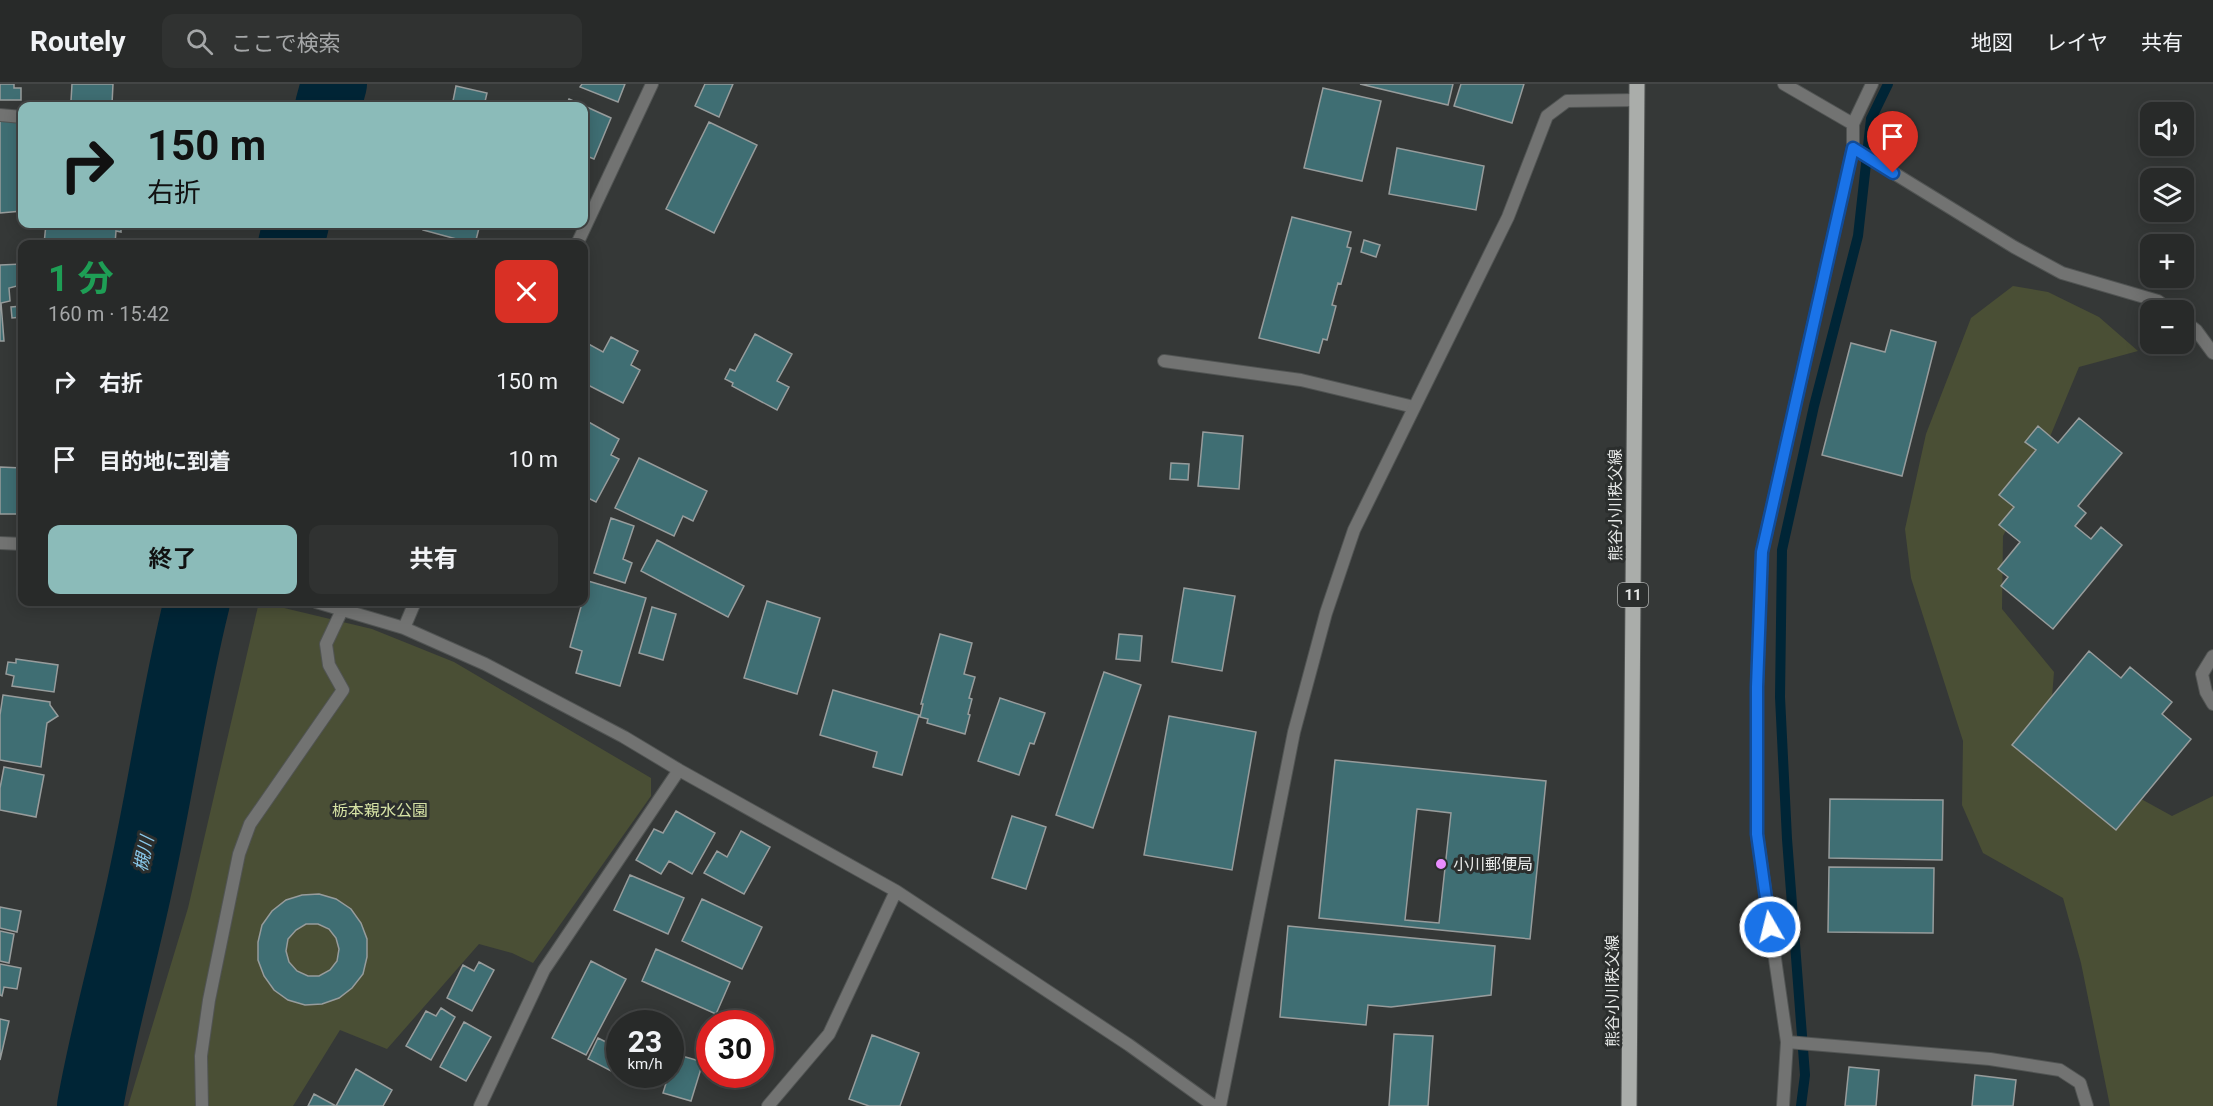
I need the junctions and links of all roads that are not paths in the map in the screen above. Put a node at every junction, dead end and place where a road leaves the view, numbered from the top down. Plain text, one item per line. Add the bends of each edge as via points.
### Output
1 (652, 84) edge
2 (1637, 84) edge
3 (1784, 84) edge
4 (1872, 84) edge
5 (1636, 100) junction
6 (0, 115) edge
7 (18, 117) edge
8 (1852, 124) junction
9 (1853, 148) junction
10 (588, 222) edge
11 (2155, 300) edge
12 (2194, 328) edge
13 (2213, 353) edge
14 (1164, 362) dead end
15 (1414, 406) junction
16 (0, 543) edge
17 (18, 544) edge
18 (334, 606) edge
19 (413, 606) edge
20 (343, 608) junction
21 (404, 628) junction
22 (2213, 656) edge
23 (2213, 704) edge
24 (679, 770) junction
25 (896, 891) junction
26 (1787, 1042) junction
27 (202, 1106) edge
28 (480, 1106) edge
29 (768, 1106) edge
30 (1214, 1106) edge
31 (1220, 1106) edge
32 (1629, 1106) edge
33 (1783, 1106) edge
34 (2087, 1106) edge

1 - 10 street
2 - 5 main road, 熊谷小川秩父線 / 11
3 - 8 street
4 - 8 street
5 - 15 street via 1567,101 1547,116 1508,218
5 - 32 main road, 熊谷小川秩父線 / 11
6 - 7 street
8 - 9 street
9 - 11 street via 2062,273
9 - 26 street via 1762,552 1757,834
12 - 13 street
14 - 15 street via 1301,380
15 - 31 street via 1354,530 1306,680
16 - 17 street
18 - 20 street
19 - 21 street
20 - 21 street
20 - 27 street via 326,644 329,665 343,690 250,824 239,854 207,1011 201,1056
21 - 24 street via 485,664
22 - 23 street via 2202,674
24 - 25 street
24 - 28 street via 544,970
25 - 29 street via 829,1034
25 - 30 street
26 - 33 street
26 - 34 street via 1990,1059 2060,1070 2080,1083

